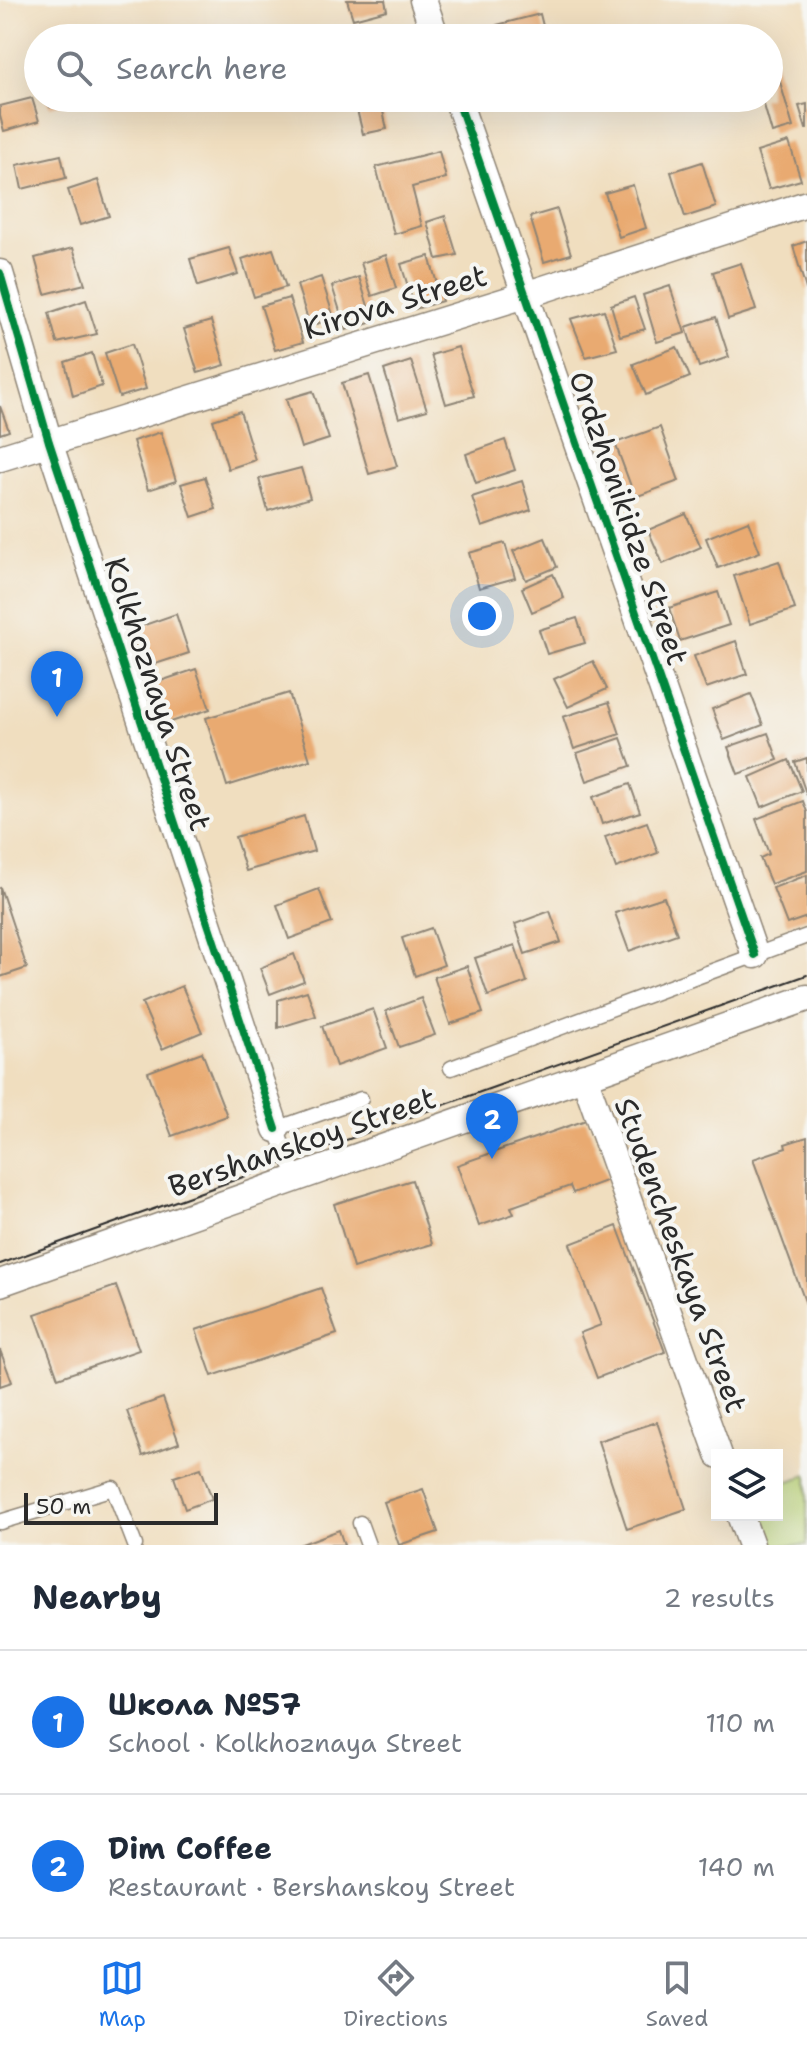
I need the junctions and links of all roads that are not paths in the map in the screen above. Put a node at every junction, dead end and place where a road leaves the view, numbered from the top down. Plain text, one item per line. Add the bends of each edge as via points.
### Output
1 (423, 0) edge
2 (431, 24) edge
3 (462, 112) edge
4 (807, 204) edge
5 (0, 273) edge
6 (525, 295) junction
7 (49, 442) junction
8 (0, 458) edge
9 (807, 936) edge
10 (755, 955) junction
11 (807, 998) edge
12 (451, 1068) dead end
13 (584, 1076) junction
14 (361, 1099) dead end
15 (276, 1129) junction
16 (296, 1178) junction
17 (0, 1283) edge
18 (717, 1449) edge
19 (742, 1521) edge
20 (0, 1522) edge
21 (360, 1523) dead end
22 (135, 1545) edge
23 (368, 1545) edge
24 (751, 1545) edge

1 - 2 street
3 - 6 street, Ordzhonikidze Street
4 - 6 street, Kirova Street
5 - 7 street, Kolkhoznaya Street
6 - 7 street, Kirova Street
6 - 10 street, Ordzhonikidze Street
7 - 8 street, Kirova Street
7 - 15 street, Kolkhoznaya Street
9 - 10 lane
10 - 12 lane
11 - 13 street, Bershanskoy Street
13 - 16 street, Bershanskoy Street
13 - 18 street, Studencheskaya Street
14 - 15 lane
15 - 16 lane
16 - 17 street, Bershanskoy Street
19 - 24 street
20 - 22 lane via 113,1488
21 - 23 lane

